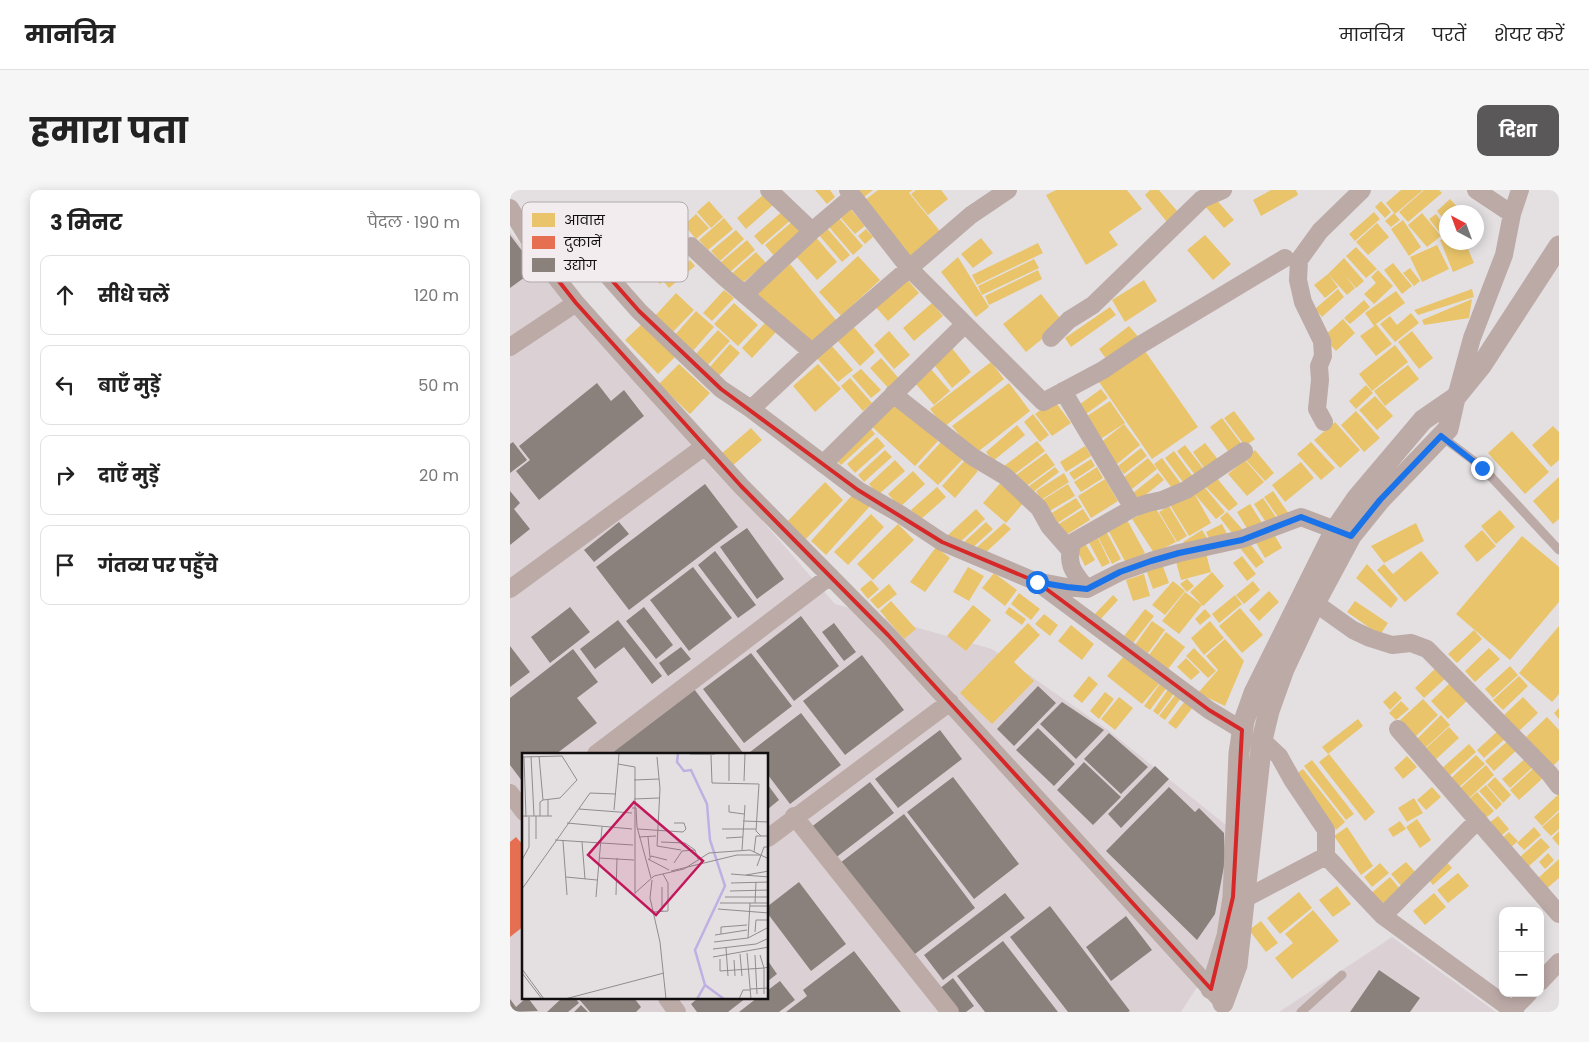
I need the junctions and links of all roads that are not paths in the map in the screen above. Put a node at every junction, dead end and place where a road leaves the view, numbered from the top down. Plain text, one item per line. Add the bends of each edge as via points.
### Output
1 (769, 190) edge
2 (1008, 190) edge
3 (1223, 190) edge
4 (1362, 190) edge
5 (1476, 190) edge
6 (1520, 190) edge
7 (850, 193) edge
8 (510, 208) edge
9 (1512, 214) junction
10 (522, 228) edge
11 (812, 231) junction
12 (691, 246) dead end
13 (1559, 246) edge
14 (1285, 258) dead end
15 (909, 268) junction
16 (559, 282) edge
17 (614, 282) edge
18 (745, 294) junction
19 (576, 303) junction
20 (965, 324) junction
21 (1051, 338) dead end
22 (510, 347) edge
23 (812, 352) junction
24 (1063, 390) junction
25 (893, 394) junction
26 (1456, 398) junction
27 (751, 409) junction
28 (1324, 422) dead end
29 (1441, 436) junction
30 (705, 446) junction
31 (1244, 451) dead end
32 (823, 464) junction
33 (1133, 508) junction
34 (1343, 533) junction
35 (1070, 550) junction
36 (1559, 550) edge
37 (830, 576) junction
38 (1037, 582) junction
39 (510, 589) edge
40 (1087, 589) junction
41 (1315, 603) junction
42 (950, 702) junction
43 (1398, 729) dead end
44 (1242, 730) junction
45 (1262, 740) junction
46 (597, 753) edge
47 (1559, 786) edge
48 (510, 793) edge
49 (520, 813) edge
50 (794, 816) junction
51 (1478, 820) junction
52 (769, 837) edge
53 (1326, 856) junction
54 (1246, 898) junction
55 (1559, 914) edge
56 (1383, 916) junction
57 (1559, 962) edge
58 (1342, 975) dead end
59 (1544, 978) edge
60 (1217, 996) junction
61 (1526, 997) edge
62 (668, 1000) edge
63 (1514, 1011) edge
64 (677, 1012) edge
65 (950, 1012) edge
66 (1301, 1012) edge

1 - 11 street
2 - 15 street via 971,215
3 - 21 street via 1202,199 1093,305 1069,320
4 - 28 street via 1320,231 1299,260 1298,280 1303,302 1322,341 1316,408
5 - 9 street
6 - 9 street
7 - 11 street
7 - 15 street
8 - 10 street
9 - 26 street via 1504,255 1472,338
11 - 18 street
12 - 18 street
13 - 26 street via 1481,366
14 - 24 street via 1103,370
15 - 20 street
15 - 23 street
16 - 19 street
17 - 27 street via 646,318 721,390
18 - 23 street
19 - 22 street
19 - 30 street
20 - 24 street via 1043,402
20 - 25 street
23 - 27 street
24 - 33 street
25 - 32 street
25 - 35 street via 973,457 1005,476 1039,508 1049,526
26 - 29 street via 1448,429
26 - 34 street via 1423,420 1374,476
27 - 32 street
29 - 34 street via 1380,500
29 - 36 lane via 1482,468
30 - 37 street
30 - 39 street
31 - 33 street via 1186,490
32 - 38 street via 858,490 942,542
33 - 35 street via 1073,542
34 - 40 street via 1301,517 1242,540 1151,561
34 - 41 street
34 - 44 street via 1254,693
35 - 40 street via 1073,572
37 - 42 street
37 - 46 street
38 - 40 street
38 - 44 street via 1209,710
41 - 45 street via 1284,669
41 - 47 street via 1370,638 1392,645 1411,643 1427,650
42 - 50 street
42 - 60 street
43 - 51 street
44 - 60 street via 1233,897
45 - 53 street via 1279,756 1326,830
45 - 54 street
48 - 49 street
50 - 52 street
50 - 65 street
51 - 55 street
51 - 56 street
53 - 54 street
53 - 56 street
54 - 60 street via 1237,965
56 - 63 street
57 - 59 street
58 - 66 lane
61 - 63 street
62 - 64 street

